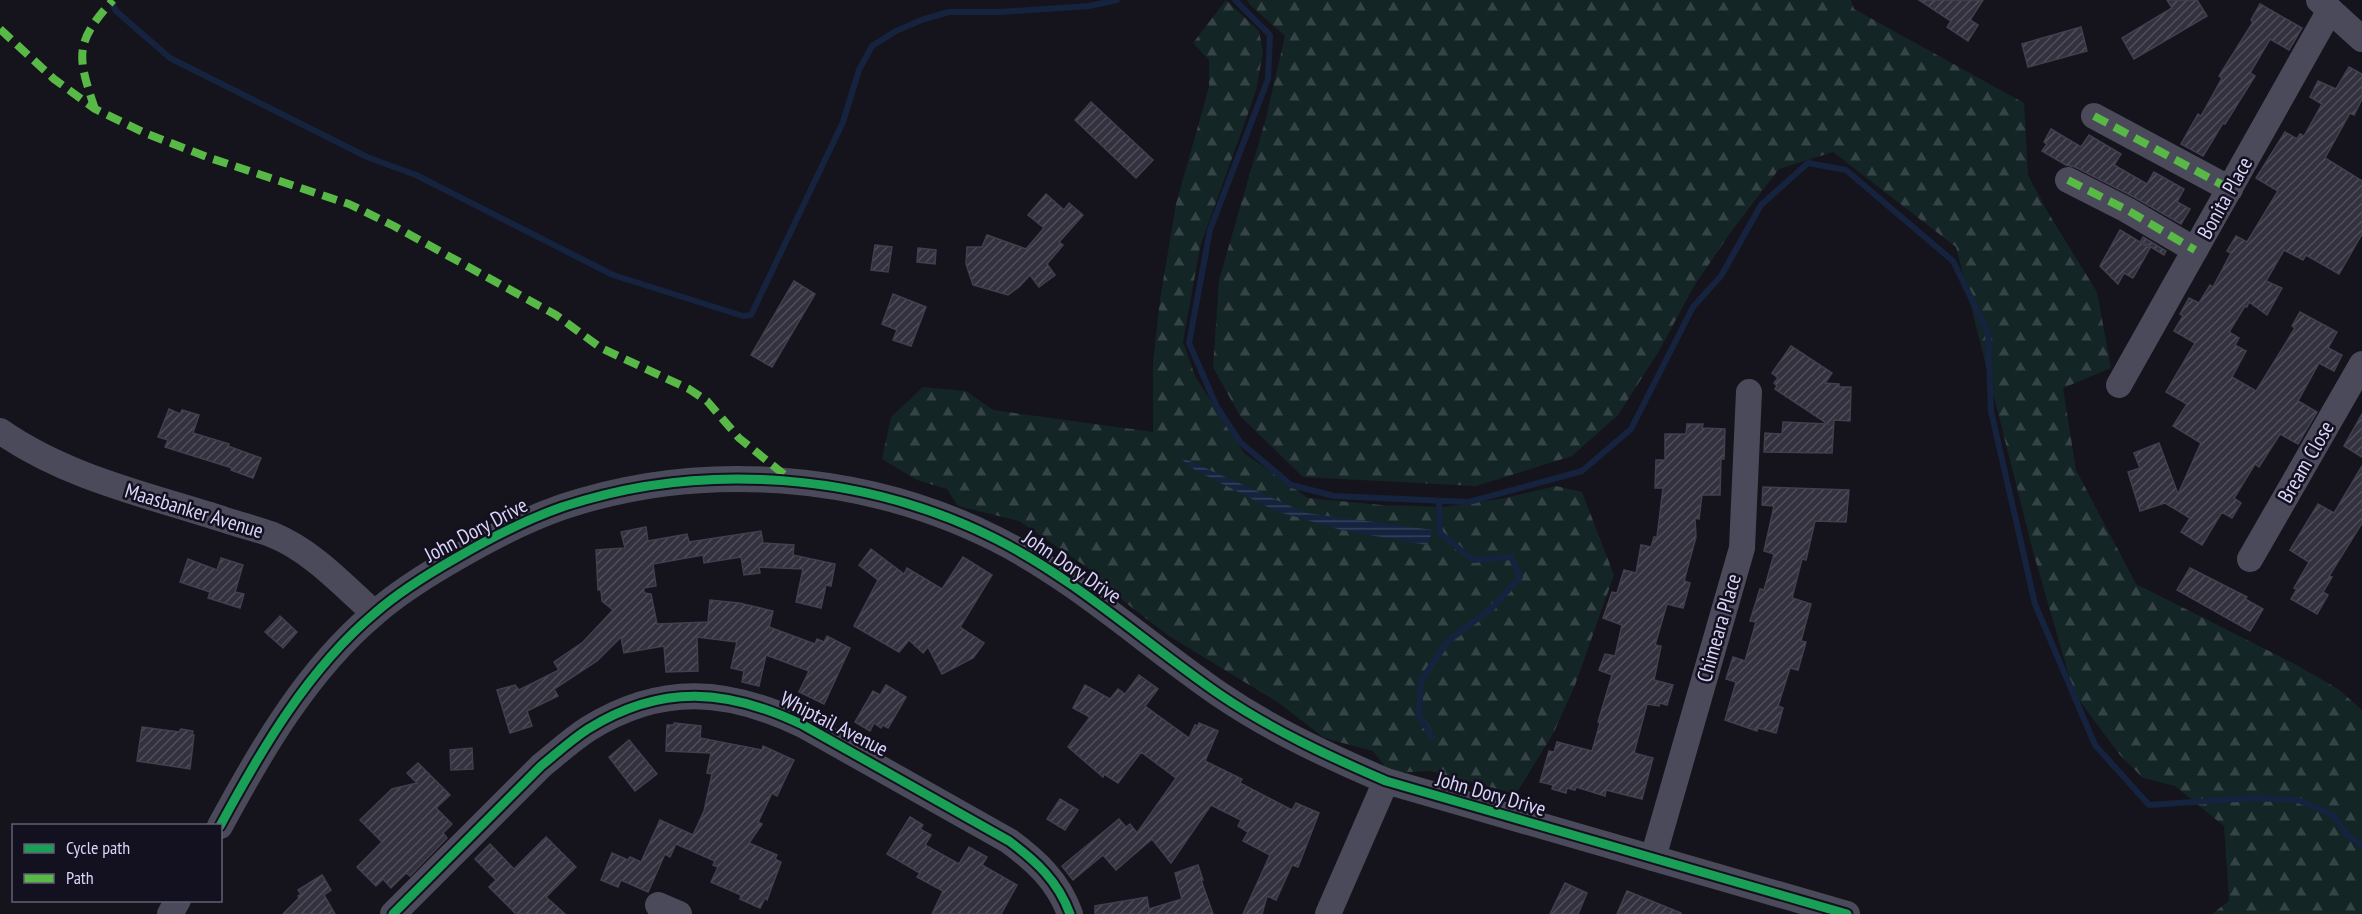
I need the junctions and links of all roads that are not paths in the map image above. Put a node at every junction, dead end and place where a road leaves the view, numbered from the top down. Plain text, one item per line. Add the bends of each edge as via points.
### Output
1 (2323, 3) edge
2 (2362, 39) edge
3 (2094, 116) dead end
4 (2068, 180) dead end
5 (2230, 189) junction
6 (2195, 250) junction
7 (2362, 364) edge
8 (2119, 385) dead end
9 (1749, 392) dead end
10 (0, 431) edge
11 (2250, 560) dead end
12 (374, 614) junction
13 (1386, 781) junction
14 (221, 824) edge
15 (1653, 858) junction
16 (393, 914) edge
17 (1071, 914) edge
18 (1328, 914) edge
19 (1847, 914) edge

1 - 2 street
1 - 5 street, Bonita Place
3 - 5 street
4 - 6 street
5 - 6 street, Bonita Place
6 - 8 street, Bonita Place
7 - 11 street, Bream Close
9 - 15 street, Chimeara Place via 1742,548
10 - 12 street, Maasbanker Avenue via 45,459 76,472 274,536 306,554
12 - 13 street, John Dory Drive via 404,590 483,542 564,507 604,496 660,484 714,480 764,480 872,494 958,521 1006,544 1063,579 1248,712 1320,752
12 - 14 street, John Dory Drive via 328,662 276,729
13 - 15 street, John Dory Drive
13 - 18 street
15 - 19 street, John Dory Drive
16 - 17 street, Whiptail Avenue via 541,766 565,747 615,714 673,696 707,696 752,704 803,725 1009,841 1047,873

